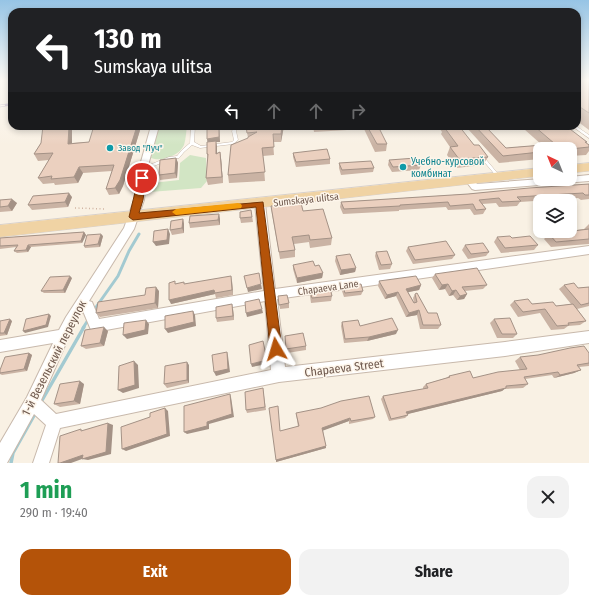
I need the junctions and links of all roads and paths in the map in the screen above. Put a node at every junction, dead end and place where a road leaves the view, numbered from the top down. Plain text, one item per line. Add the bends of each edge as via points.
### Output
1 (154, 130) edge
2 (193, 130) edge
3 (235, 130) edge
4 (579, 130) edge
5 (589, 137) edge
6 (192, 143) junction
7 (480, 154) edge
8 (589, 167) edge
9 (577, 168) edge
10 (143, 169) junction
11 (533, 173) edge
12 (498, 176) junction
13 (589, 178) edge
14 (469, 180) junction
15 (260, 204) junction
16 (75, 208) dead end
17 (106, 209) dead end
18 (133, 217) junction
19 (0, 231) edge
20 (589, 250) edge
21 (270, 295) junction
22 (81, 305) junction
23 (64, 335) junction
24 (589, 336) edge
25 (0, 346) edge
26 (279, 375) junction
27 (32, 402) junction
28 (54, 422) junction
29 (0, 458) edge
30 (41, 463) edge

1 - 10 street, 1-й Везельский переулок
2 - 6 lane
3 - 6 lane via 236,140 233,143 200,147
4 - 5 lane
6 - 10 lane via 178,157
7 - 12 lane
8 - 9 main road
10 - 18 street, 1-й Везельский переулок
11 - 12 main road, Sumskaya ulitsa
12 - 14 main road, Sumskaya ulitsa
13 - 14 street via 475,188
14 - 15 main road, Sumskaya ulitsa
15 - 18 main road, Sumskaya ulitsa
15 - 21 street
16 - 17 path
18 - 19 main road, Sumskaya ulitsa
18 - 22 street, 1-й Везельский переулок via 129,229
20 - 21 street, Chapaeva Lane
21 - 22 street, Chapaeva Lane via 95,326 88,306
21 - 26 street
22 - 23 street, 1-й Везельский переулок
23 - 25 street
23 - 27 street, 1-й Везельский переулок
24 - 26 street, Chapaeva Street via 505,349
26 - 28 street, Chapaeva Street
27 - 28 street
27 - 29 street, 1-й Везельский переулок
28 - 30 street

